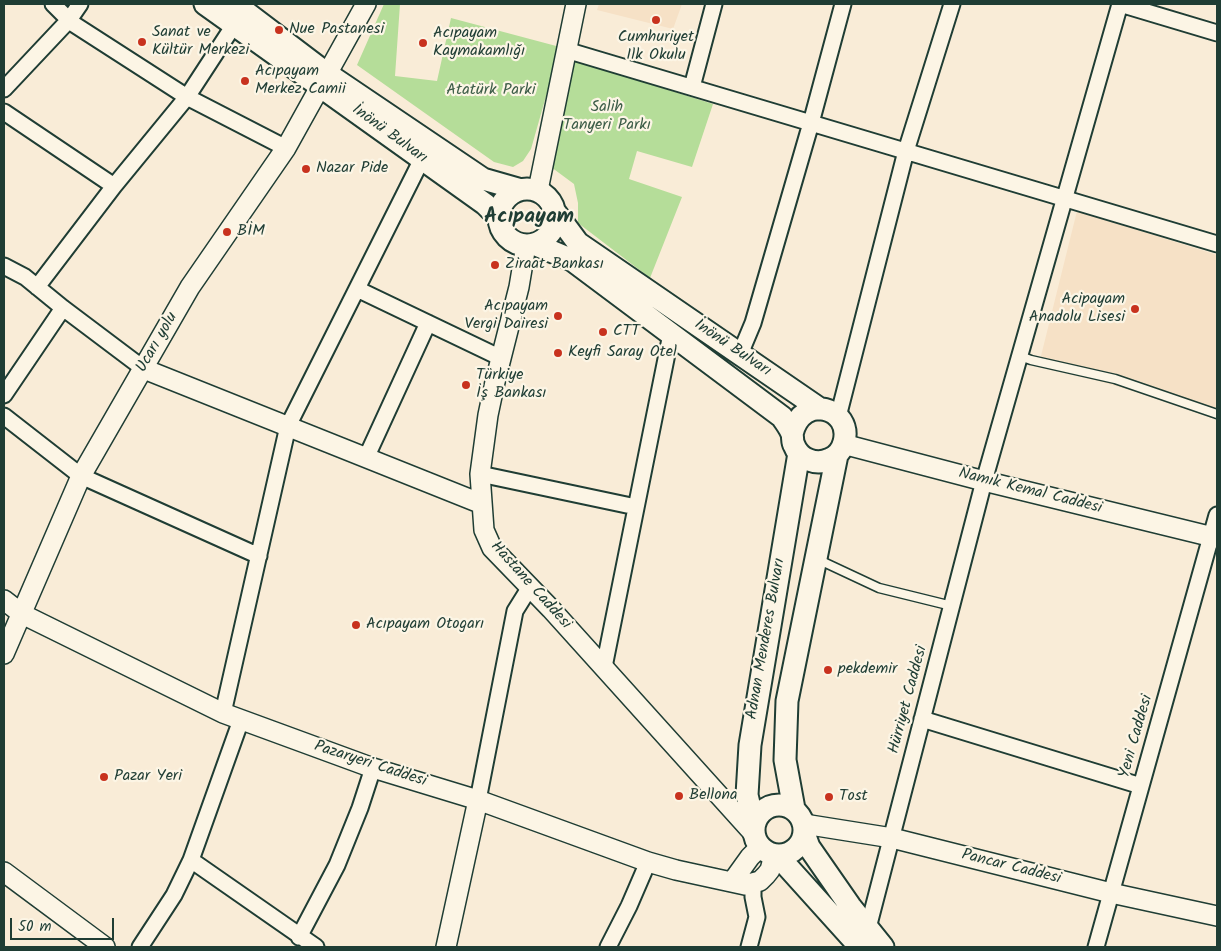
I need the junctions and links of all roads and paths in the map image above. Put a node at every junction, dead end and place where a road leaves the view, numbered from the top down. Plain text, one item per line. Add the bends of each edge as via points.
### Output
1 (53, 4) edge
2 (80, 4) edge
3 (205, 4) edge
4 (235, 4) edge
5 (366, 4) edge
6 (576, 4) edge
7 (714, 4) edge
8 (843, 4) edge
9 (952, 4) edge
10 (1120, 4) edge
11 (69, 20) junction
12 (234, 25) junction
13 (1217, 33) edge
14 (566, 50) junction
15 (323, 80) junction
16 (692, 87) junction
17 (4, 89) edge
18 (187, 97) junction
19 (4, 112) edge
20 (811, 123) junction
21 (286, 148) junction
22 (906, 151) junction
23 (422, 159) junction
24 (114, 186) junction
25 (528, 190) junction
26 (1065, 198) junction
27 (556, 212) junction
28 (498, 217) junction
29 (1217, 244) edge
30 (530, 245) junction
31 (4, 266) edge
32 (38, 287) junction
33 (357, 289) junction
34 (63, 308) junction
35 (428, 323) junction
36 (671, 334) junction
37 (740, 354) junction
38 (1020, 356) junction
39 (501, 358) junction
40 (144, 369) junction
41 (4, 395) edge
42 (829, 413) junction
43 (1217, 414) edge
44 (4, 416) edge
45 (288, 426) junction
46 (795, 444) junction
47 (840, 450) junction
48 (366, 458) junction
49 (480, 474) junction
50 (81, 476) junction
51 (984, 481) junction
52 (482, 504) junction
53 (636, 507) junction
54 (1217, 516) edge
55 (1215, 537) edge
56 (259, 556) junction
57 (815, 559) junction
58 (530, 587) junction
59 (4, 600) edge
60 (952, 606) junction
61 (22, 614) junction
62 (4, 654) edge
63 (604, 667) junction
64 (223, 713) junction
65 (922, 719) junction
66 (241, 720) junction
67 (373, 768) junction
68 (1141, 786) junction
69 (478, 800) junction
70 (801, 822) junction
71 (892, 838) junction
72 (764, 843) junction
73 (191, 860) junction
74 (648, 862) junction
75 (4, 872) edge
76 (732, 882) junction
77 (753, 884) junction
78 (1111, 893) junction
79 (1217, 916) edge
80 (299, 937) junction
81 (864, 938) edge
82 (105, 947) edge
83 (140, 947) edge
84 (316, 947) edge
85 (446, 947) edge
86 (608, 947) edge
87 (748, 947) edge
88 (884, 947) edge
89 (1096, 947) edge

1 - 11 street
2 - 11 street
3 - 12 main road, İnönü Bulvarı
4 - 15 main road, İnönü Bulvarı
5 - 15 street, Ucarı yolu
6 - 14 street
7 - 16 street
8 - 20 street
9 - 22 street
10 - 13 street
10 - 26 street, Hürriyet Caddesi
11 - 17 street
11 - 18 street
12 - 15 main road, İnönü Bulvarı
12 - 18 street
14 - 16 street
14 - 25 street
15 - 21 street, Ucarı yolu
15 - 23 main road, İnönü Bulvarı
15 - 25 main road, İnönü Bulvarı via 483,179
16 - 20 street
18 - 21 street
18 - 24 street
19 - 24 street
20 - 22 street
20 - 37 street via 753,323
21 - 40 street, Ucarı yolu via 190,286
22 - 26 street
22 - 42 street
23 - 28 main road, İnönü Bulvarı
23 - 33 street
24 - 32 street
25 - 27 main road via 546,195
25 - 28 main road via 510,194 504,200
26 - 29 street
26 - 38 street, Hürriyet Caddesi
27 - 30 main road via 549,236
27 - 37 main road, İnönü Bulvarı via 578,243
28 - 30 main road via 503,233 517,244
30 - 36 main road, İnönü Bulvarı via 572,260
30 - 39 street, Hastane Caddesi
31 - 32 street
32 - 34 street
33 - 35 street
33 - 45 street
34 - 40 street
34 - 41 street
35 - 39 street
35 - 48 street
36 - 46 main road, İnönü Bulvarı via 782,417
36 - 53 street
37 - 42 main road, İnönü Bulvarı
38 - 43 lane via 1115,379
38 - 51 street, Hürriyet Caddesi
39 - 49 street, Hastane Caddesi via 488,415
40 - 45 street
40 - 50 street, Ucarı yolu
42 - 46 main road via 810,410 800,416 794,424
42 - 47 main road via 844,426 846,436
44 - 50 street
45 - 48 street
45 - 56 street
46 - 47 main road via 807,459 817,462 828,460
46 - 72 main road, Adnan Menderes Bulvarı via 750,745 747,795
47 - 51 street, Namık Kemal Caddesi
47 - 57 main road, Adnan Menderes Bulvarı
48 - 52 street
49 - 52 street, Hastane Caddesi
49 - 53 street
50 - 56 street
50 - 61 street, Ucarı yolu
51 - 55 street, Namık Kemal Caddesi
51 - 60 street, Hürriyet Caddesi
52 - 58 street, Hastane Caddesi via 484,530 492,548
53 - 63 street
54 - 55 street, Yeni Caddesi
55 - 68 street, Yeni Caddesi
56 - 64 street
57 - 60 lane via 879,588
57 - 70 main road, Adnan Menderes Bulvarı via 786,702 785,760
58 - 63 street, Hastane Caddesi
58 - 69 street via 515,611
59 - 61 street, Pazaryeri Caddesi
60 - 65 street, Hürriyet Caddesi
61 - 62 street, Ucarı yolu
61 - 64 street, Pazaryeri Caddesi
63 - 72 street, Hastane Caddesi
64 - 66 street, Pazaryeri Caddesi
65 - 68 street
65 - 71 street, Hürriyet Caddesi
66 - 67 street, Pazaryeri Caddesi
66 - 73 street
67 - 69 street, Pazaryeri Caddesi
67 - 80 street via 337,865
68 - 78 street, Yeni Caddesi
69 - 74 street, Pazaryeri Caddesi
69 - 85 street
70 - 71 street, Pancar Caddesi
70 - 72 main road via 802,841 789,853
70 - 72 main road via 786,806 769,807 762,811
70 - 81 main road, Adnan Menderes Bulvarı via 810,848 850,906
71 - 78 street, Pancar Caddesi
71 - 81 street, Hürriyet Caddesi
72 - 76 street
72 - 77 street via 770,870
72 - 81 main road, Adnan Menderes Bulvarı
73 - 80 street
73 - 83 street via 174,895
74 - 76 street, Pazaryeri Caddesi
74 - 86 street
75 - 82 street
76 - 77 street, Pazaryeri Caddesi
77 - 87 street via 757,917
78 - 79 street, Pancar Caddesi
78 - 89 street, Yeni Caddesi
80 - 84 street
81 - 88 main road, Adnan Menderes Bulvarı

